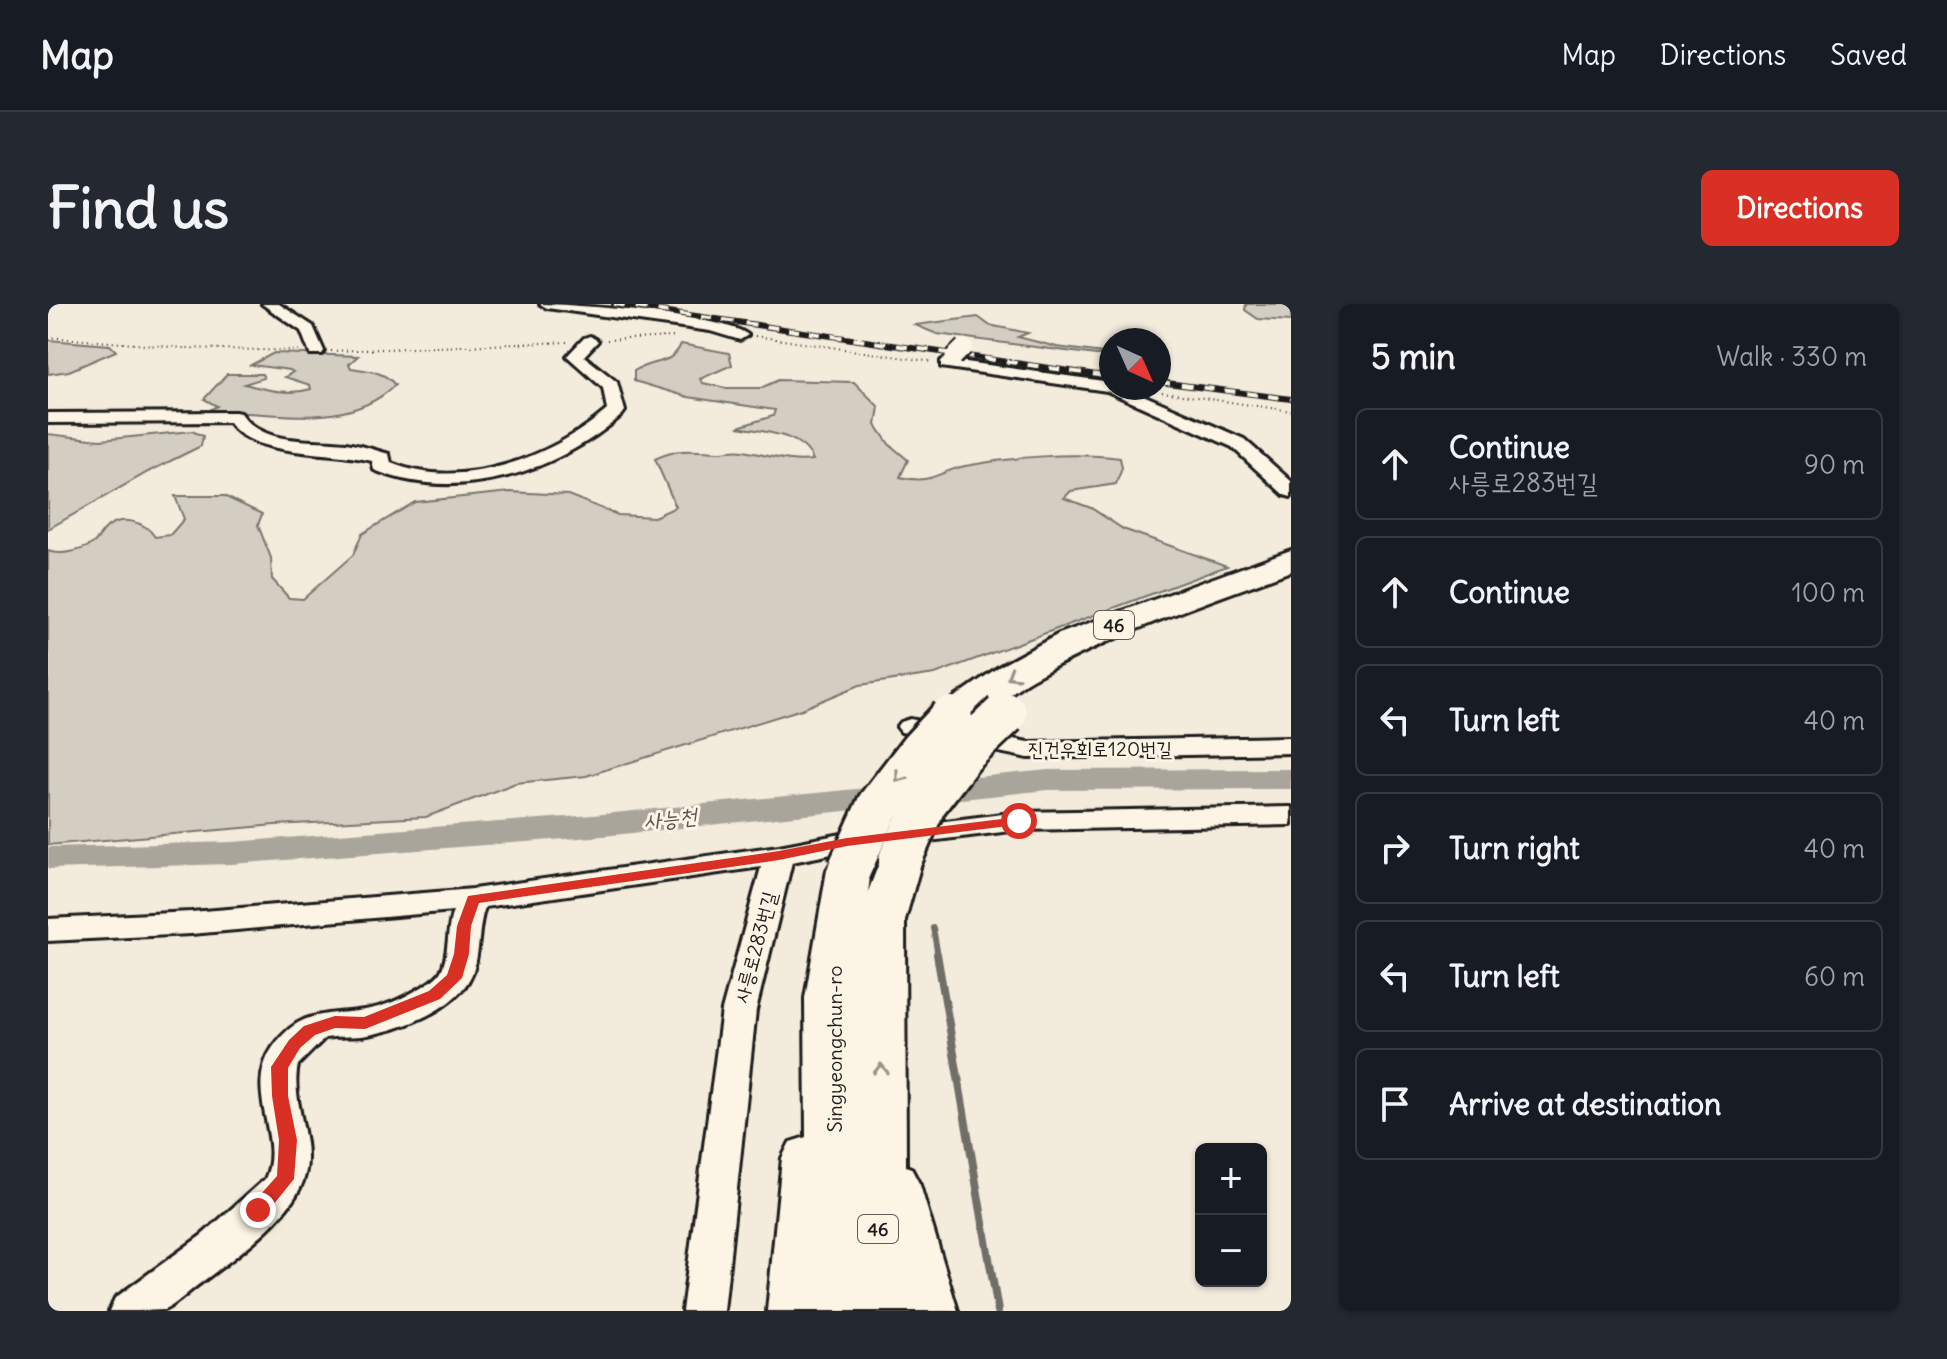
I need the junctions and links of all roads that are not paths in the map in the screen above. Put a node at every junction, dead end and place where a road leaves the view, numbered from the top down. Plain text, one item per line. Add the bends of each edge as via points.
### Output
1 (269, 304) edge
2 (547, 304) edge
3 (740, 335) dead end
4 (590, 341) dead end
5 (963, 348) dead end
6 (316, 351) dead end
7 (1099, 386) edge
8 (1139, 400) edge
9 (48, 418) edge
10 (1291, 491) edge
11 (1291, 560) edge
12 (1291, 576) edge
13 (910, 727) dead end
14 (1291, 745) edge
15 (1291, 816) edge
16 (779, 855) junction
17 (473, 899) junction
18 (48, 930) edge
19 (833, 1077) junction
20 (880, 1147) junction
21 (130, 1311) edge
22 (703, 1311) edge
23 (798, 1311) edge
24 (837, 1311) edge
25 (876, 1311) edge
26 (927, 1311) edge

1 - 6 street via 308,329
2 - 3 street
4 - 9 street via 575,356 611,386 616,411 562,451 468,477 411,477 381,466 382,458 349,449 272,442 244,431 235,417
5 - 7 street via 947,364
8 - 10 street via 1238,443
11 -> 19 highway, Singyeongchun-ro / 46, bridge via 1072,642 1013,674 951,718 921,750 878,806 849,870 830,998
20 -> 12 highway, 46, bridge via 882,920 925,803 962,755 1040,686 1141,634
13 - 14 street, 진건우회로120번길 via 1028,750
15 - 16 street via 1019,821
16 - 17 street
16 - 22 street, 사릉로283번길 via 739,1010
17 - 18 street
17 - 21 street via 454,978 434,995 365,1023 335,1022 309,1031 295,1044 279,1067 288,1140 285,1179 210,1253
19 - 23 highway via 812,1134
19 - 24 highway, Singyeongchun-ro / 46
20 - 25 highway, 46
20 - 26 highway

